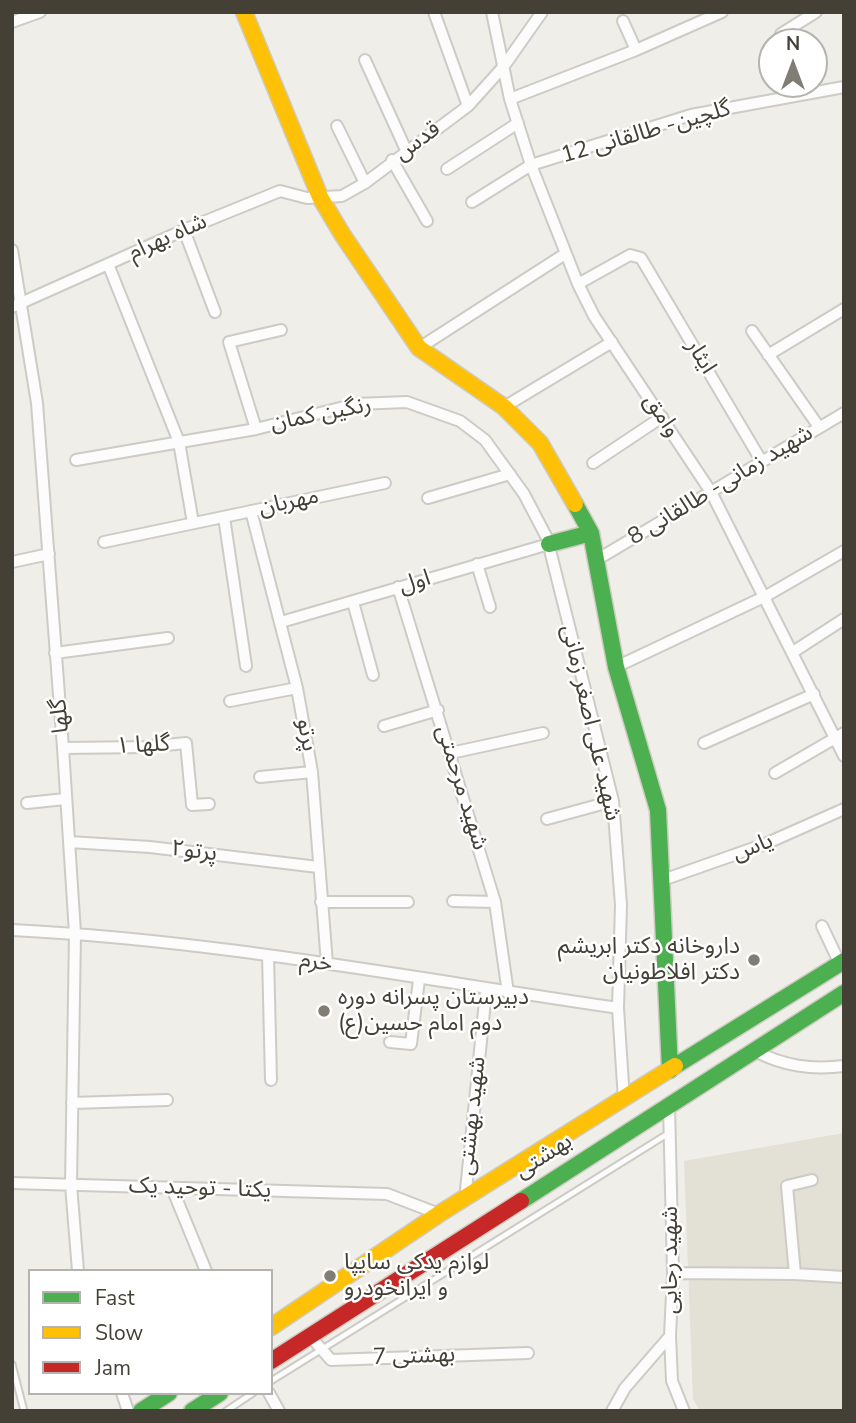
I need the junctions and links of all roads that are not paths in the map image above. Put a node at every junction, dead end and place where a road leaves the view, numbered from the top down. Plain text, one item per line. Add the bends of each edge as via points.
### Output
1 (40, 12) edge
2 (244, 12) edge
3 (434, 12) edge
4 (492, 12) edge
5 (542, 12) edge
6 (816, 12) edge
7 (715, 14) edge
8 (623, 21) dead end
9 (12, 22) edge
10 (791, 28) edge
11 (636, 50) junction
12 (365, 60) dead end
13 (504, 66) junction
14 (844, 87) edge
15 (509, 99) junction
16 (468, 106) junction
17 (518, 123) junction
18 (337, 126) dead end
19 (406, 150) junction
20 (392, 160) junction
21 (531, 165) junction
22 (447, 169) dead end
23 (365, 183) junction
24 (320, 197) junction
25 (472, 202) dead end
26 (427, 221) dead end
27 (184, 230) junction
28 (12, 250) edge
29 (565, 254) junction
30 (108, 264) junction
31 (578, 284) junction
32 (17, 306) edge
33 (844, 309) edge
34 (215, 312) dead end
35 (281, 330) dead end
36 (752, 331) dead end
37 (612, 342) junction
38 (419, 348) junction
39 (768, 355) junction
40 (504, 407) junction
41 (844, 412) edge
42 (662, 417) junction
43 (460, 421) joint
44 (819, 428) junction
45 (256, 429) junction
46 (179, 442) junction
47 (76, 460) dead end
48 (762, 461) junction
49 (593, 463) dead end
50 (510, 474) junction
51 (385, 483) dead end
52 (711, 492) junction
53 (428, 498) dead end
54 (251, 511) junction
55 (224, 517) junction
56 (193, 523) junction
57 (591, 533) junction
58 (104, 542) dead end
59 (549, 544) junction
60 (844, 551) edge
61 (49, 554) junction
62 (598, 559) junction
63 (12, 562) edge
64 (477, 564) junction
65 (398, 587) junction
66 (766, 596) junction
67 (353, 602) junction
68 (490, 607) dead end
69 (844, 619) edge
70 (281, 622) junction
71 (169, 638) dead end
72 (793, 652) junction
73 (55, 653) junction
74 (246, 666) dead end
75 (616, 667) junction
76 (373, 675) dead end
77 (297, 688) junction
78 (814, 694) junction
79 (230, 702) dead end
80 (438, 710) junction
81 (384, 726) dead end
82 (542, 733) dead end
83 (839, 735) edge
84 (704, 743) dead end
85 (63, 748) junction
86 (452, 753) junction
87 (844, 756) edge
88 (312, 772) junction
89 (775, 773) dead end
90 (260, 777) dead end
91 (65, 799) junction
92 (613, 801) junction
93 (27, 803) dead end
94 (209, 804) dead end
95 (844, 810) edge
96 (547, 819) dead end
97 (69, 842) junction
98 (318, 867) junction
99 (660, 881) junction
100 (453, 901) dead end
101 (321, 902) junction
102 (408, 902) dead end
103 (495, 902) junction
104 (822, 926) dead end
105 (12, 930) edge
106 (75, 933) junction
107 (268, 955) junction
108 (842, 963) edge
109 (327, 964) junction
110 (419, 980) junction
111 (486, 991) junction
112 (508, 993) junction
113 (844, 993) edge
114 (618, 1009) junction
115 (390, 1042) dead end
116 (755, 1051) junction
117 (844, 1066) edge
118 (670, 1070) junction
119 (271, 1080) dead end
120 (167, 1100) dead end
121 (624, 1100) junction
122 (72, 1103) junction
123 (669, 1107) junction
124 (670, 1132) junction
125 (812, 1180) dead end
126 (12, 1183) edge
127 (71, 1185) junction
128 (172, 1188) junction
129 (465, 1200) junction
130 (439, 1214) junction
131 (78, 1269) edge
132 (205, 1269) edge
133 (673, 1273) junction
134 (795, 1274) junction
135 (844, 1278) edge
136 (273, 1326) edge
137 (670, 1336) junction
138 (311, 1337) junction
139 (322, 1350) junction
140 (528, 1353) dead end
141 (273, 1361) edge
142 (12, 1364) edge
143 (273, 1380) edge
144 (166, 1395) edge
145 (217, 1395) edge
146 (250, 1395) edge
147 (270, 1395) edge
148 (24, 1411) edge
149 (141, 1411) edge
150 (192, 1411) edge
151 (226, 1411) edge
152 (279, 1411) edge
153 (612, 1411) edge
154 (684, 1411) edge

1 - 9 street
2 - 24 main road
3 - 16 street
4 - 13 street, وامق
5 - 13 street, قدس
6 - 10 street
7 - 11 street
8 - 11 street
11 - 15 street
12 - 19 street
13 - 15 street, وامق
13 - 16 street, قدس
14 - 21 street, گلچین- طالقانی 12 via 691,115
15 - 17 street, وامق
16 - 19 street, قدس
17 - 21 street, وامق
17 - 22 street
18 - 23 street
19 - 20 street, قدس
20 - 23 street, قدس
20 - 26 street
21 - 25 street, گلچین- طالقانی 12
21 - 29 street, وامق
23 - 24 street, قدس via 342,196
24 - 27 street, شاه بهرام via 280,191
24 - 38 main road
27 - 30 street, شاه بهرام
27 - 34 street
28 - 32 street, گلها
29 - 31 street, وامق
29 - 38 street
30 - 32 street, شاه بهرام
30 - 46 street
31 - 37 street, وامق
31 - 48 street, ایثار via 635,255 641,258
32 - 61 street, گلها via 37,403
33 - 39 street
35 - 45 street via 229,342
36 - 39 street
37 - 40 street
37 - 42 street, وامق
38 - 40 main road
39 - 44 street
40 - 57 main road via 540,443
41 - 44 street, شهید زمانی- طالقانی 8
42 - 49 street
42 - 52 street, وامق
43 - 45 street, رنگین کمان via 407,402 356,404
43 - 50 street, شهید علی اصغر زمانی via 485,440
44 - 48 street, شهید زمانی- طالقانی 8
45 - 46 street, رنگین کمان
46 - 47 street, رنگین کمان
46 - 56 street
48 - 52 street, شهید زمانی- طالقانی 8
50 - 53 street
50 - 59 street, شهید علی اصغر زمانی
51 - 54 street, مهربان
52 - 62 street, شهید زمانی- طالقانی 8
52 - 66 street, وامق
54 - 55 street, مهربان
54 - 70 street, پرتو
55 - 56 street, مهربان
55 - 74 street
56 - 58 street, مهربان
57 - 59 main road
57 - 62 main road
59 - 64 street, اول
59 - 92 street, شهید علی اصغر زمانی
60 - 66 street
61 - 63 street
61 - 73 street, گلها
62 - 75 main road
64 - 65 street, اول
64 - 68 street
65 - 67 street, اول
65 - 80 street, شهید مرحمتی
66 - 72 street, وامق
66 - 75 street
67 - 70 street, اول
67 - 76 street
69 - 72 street
70 - 77 street, پرتو
71 - 73 street
72 - 78 street, وامق
73 - 85 street, گلها
75 - 99 main road via 658,810
77 - 79 street
77 - 88 street, پرتو
78 - 83 street, وامق
78 - 84 street
80 - 81 street
80 - 86 street, شهید مرحمتی
82 - 86 street
83 - 87 street, وامق
83 - 89 street
85 - 91 street, گلها
85 - 94 street, گلها ۱ via 186,743 192,805
86 - 103 street, شهید مرحمتی
88 - 90 street
88 - 98 street, پرتو
91 - 93 street
91 - 97 street, گلها
92 - 96 street
92 - 114 street, شهید علی اصغر زمانی via 621,905
95 - 99 street, یاس
97 - 98 street, پرتو۲
97 - 106 street, گلها
98 - 101 street, پرتو
99 - 118 main road
100 - 103 street
101 - 102 street
101 - 109 street, پرتو
103 - 112 street, شهید مرحمتی
104 - 108 street
105 - 106 street, خرم
106 - 107 street, خرم
106 - 122 street, گلها
107 - 109 street, خرم
107 - 119 street
108 - 118 main road, بهشتی
109 - 110 street, خرم
110 - 111 street, خرم
110 - 115 street via 411,1044
111 - 112 street, خرم
111 - 129 street, شهید بهشتی
112 - 114 street, خرم
113 - 116 main road, بهشتی
114 - 121 street, شهید علی اصغر زمانی
116 - 117 street via 779,1063 818,1069
116 - 123 main road, بهشتی
118 - 121 main road, بهشتی
120 - 122 street
121 - 129 main road, بهشتی
122 - 127 street, گلها
123 - 124 street, شهید رجایی
123 - 138 main road, بهشتی
124 - 133 street, شهید رجایی
124 - 139 lane
125 - 134 street via 788,1186
126 - 127 street, یکتا - توحید یک
127 - 128 street, یکتا - توحید یک
127 - 131 street, گلها
128 - 130 street, یکتا - توحید یک via 387,1195
128 - 132 street
129 - 130 main road, بهشتی
130 - 136 main road, بهشتی
133 - 134 street
133 - 137 street, شهید رجایی
134 - 135 street
137 - 153 street via 625,1388
137 - 154 street, شهید رجایی via 672,1381
138 - 139 street
138 - 141 main road, بهشتی
139 - 140 street, بهشتی 7 via 331,1360
139 - 143 lane
142 - 148 lane
144 - 149 main road
145 - 150 main road
146 - 151 lane
147 - 152 street

